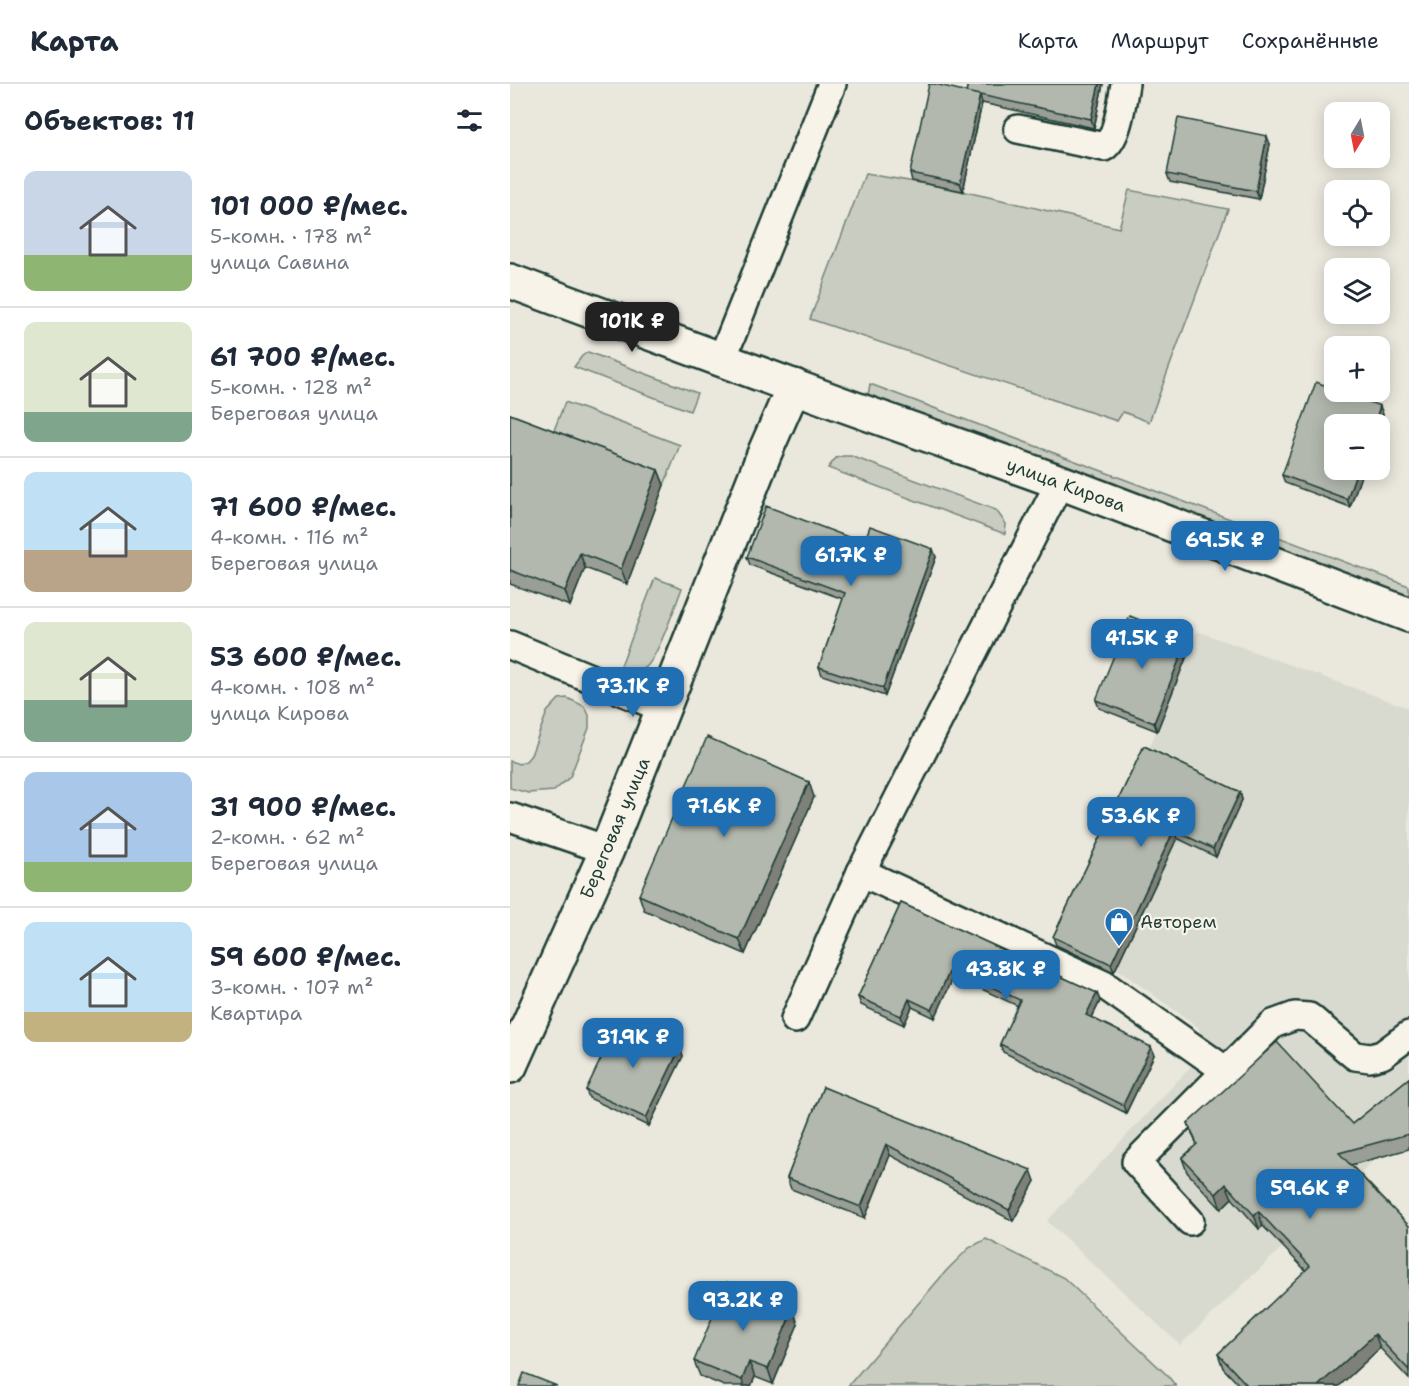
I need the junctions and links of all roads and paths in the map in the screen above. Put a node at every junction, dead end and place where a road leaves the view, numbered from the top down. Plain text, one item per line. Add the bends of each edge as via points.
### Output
1 (832, 84) edge
2 (1125, 84) edge
3 (1018, 129) dead end
4 (510, 281) edge
5 (722, 359) junction
6 (794, 386) junction
7 (1060, 482) junction
8 (1409, 615) edge
9 (510, 645) edge
10 (665, 709) junction
11 (510, 817) edge
12 (607, 850) junction
13 (861, 872) junction
14 (795, 1019) dead end
15 (1409, 1035) edge
16 (510, 1066) edge
17 (1225, 1070) junction
18 (1190, 1221) dead end

1 - 5 lane
2 - 3 lane via 1114,134 1104,147
4 - 5 main road, улица Кирова
5 - 6 main road, улица Кирова
6 - 7 main road, улица Кирова
6 - 10 main road, Береговая улица
7 - 8 main road, улица Кирова
7 - 13 lane
9 - 10 lane
10 - 12 main road, Береговая улица
11 - 12 lane
12 - 16 main road, Береговая улица
13 - 14 lane
13 - 17 lane via 1104,985
15 - 17 lane via 1382,1055 1355,1056 1309,1017 1295,1016 1273,1024
17 - 18 lane via 1136,1162

